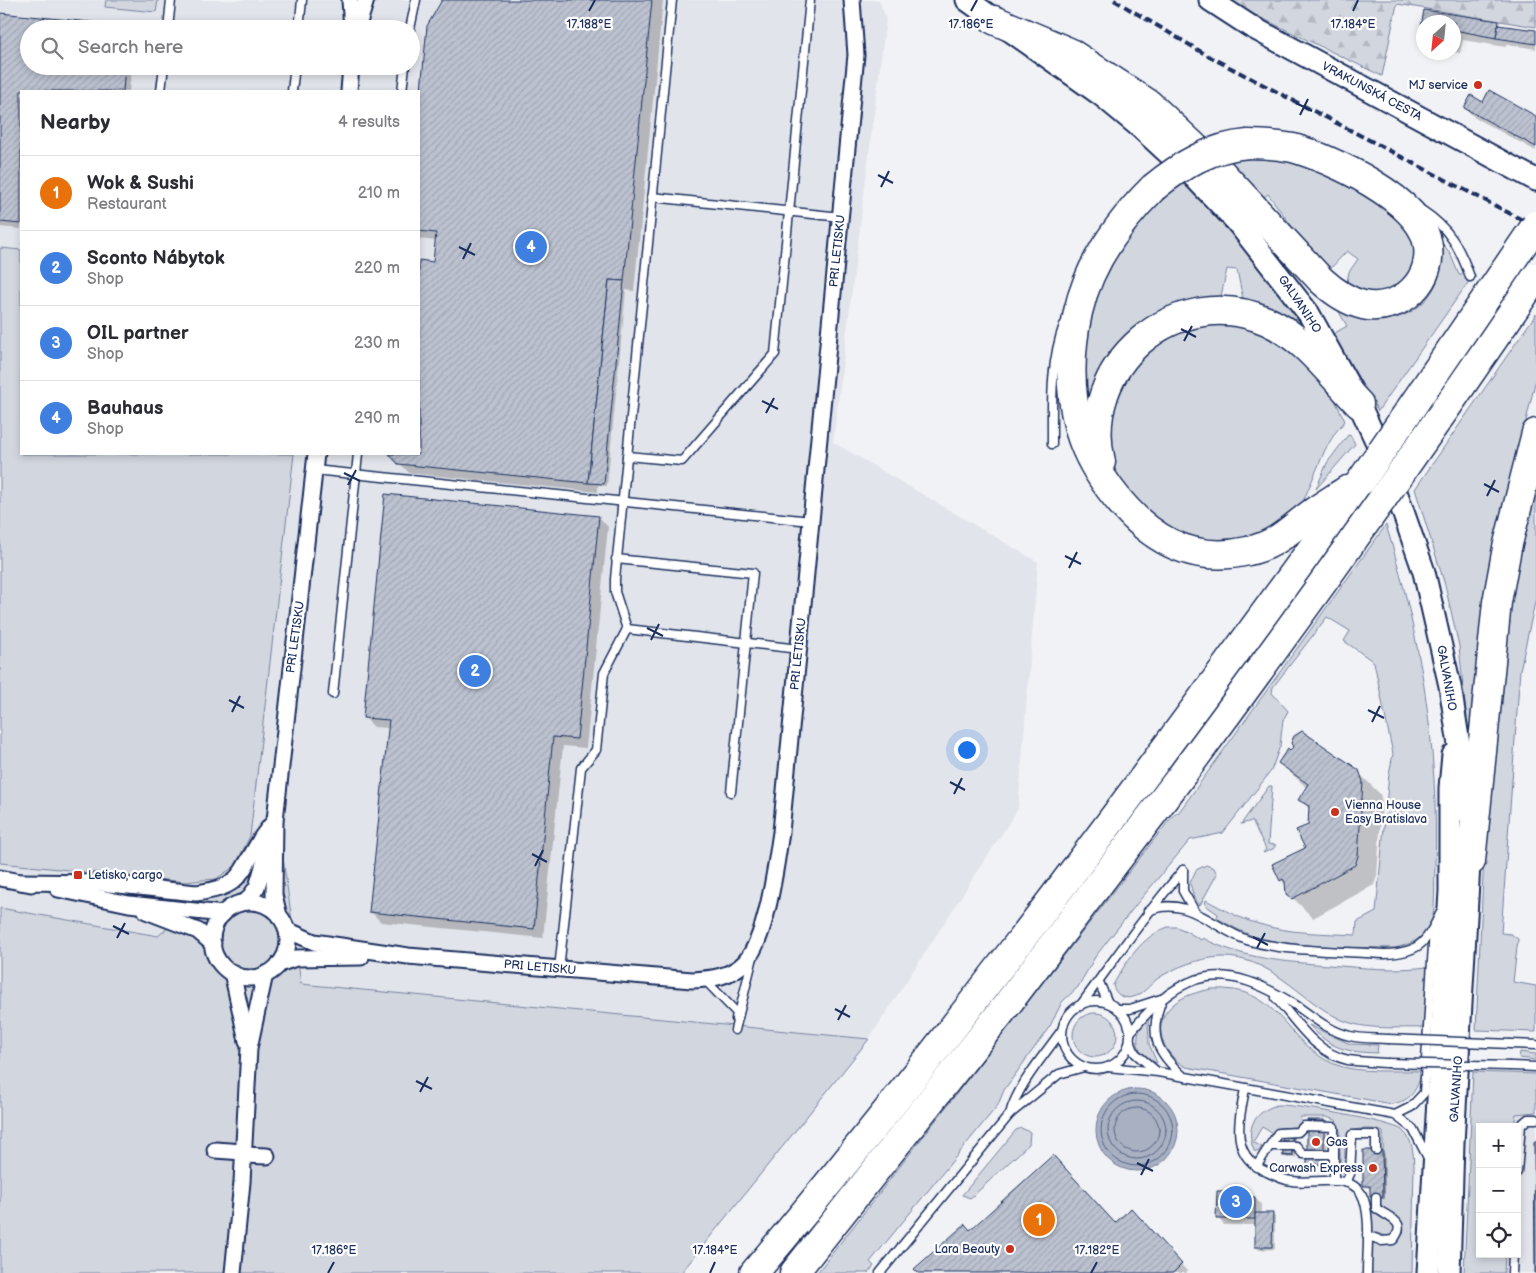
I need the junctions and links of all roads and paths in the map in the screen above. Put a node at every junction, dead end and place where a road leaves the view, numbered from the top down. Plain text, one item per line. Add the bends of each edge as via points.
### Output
1 (171, 0) edge
2 (302, 0) edge
3 (350, 0) edge
4 (366, 0) edge
5 (416, 0) edge
6 (672, 0) edge
7 (810, 0) edge
8 (852, 0) edge
9 (967, 0) edge
10 (1210, 0) edge
11 (169, 20) edge
12 (300, 20) edge
13 (351, 20) edge
14 (360, 20) edge
15 (412, 20) edge
16 (994, 20) junction
17 (163, 75) edge
18 (294, 75) edge
19 (350, 75) edge
20 (404, 75) edge
21 (162, 90) edge
22 (292, 90) edge
23 (349, 90) edge
24 (402, 90) edge
25 (1536, 180) edge
26 (1386, 194) junction
27 (652, 197) junction
28 (789, 212) junction
29 (841, 217) junction
30 (1536, 225) edge
31 (1095, 263) junction
32 (1470, 277) dead end
33 (1536, 277) edge
34 (1359, 404) junction
35 (1536, 433) edge
36 (1052, 444) dead end
37 (316, 455) edge
38 (358, 455) edge
39 (627, 456) junction
40 (314, 470) junction
41 (356, 474) junction
42 (1361, 481) junction
43 (622, 502) junction
44 (1122, 506) junction
45 (811, 521) junction
46 (616, 559) junction
47 (627, 629) junction
48 (746, 644) junction
49 (799, 649) junction
50 (333, 694) dead end
51 (1455, 727) junction
52 (731, 792) dead end
53 (275, 820) junction
54 (1471, 861) junction
55 (0, 878) edge
56 (21, 882) junction
57 (1450, 891) junction
58 (246, 902) junction
59 (129, 904) junction
60 (1148, 912) junction
61 (223, 914) junction
62 (1197, 914) junction
63 (280, 916) junction
64 (1434, 926) junction
65 (761, 928) junction
66 (287, 930) junction
67 (213, 944) junction
68 (408, 956) junction
69 (279, 964) junction
70 (559, 969) junction
71 (232, 972) junction
72 (265, 974) junction
73 (705, 980) junction
74 (1099, 982) junction
75 (1273, 994) junction
76 (1163, 998) junction
77 (1108, 1004) junction
78 (1080, 1006) junction
79 (1118, 1010) junction
80 (1063, 1028) junction
81 (1130, 1037) junction
82 (1536, 1045) edge
83 (249, 1048) junction
84 (1084, 1067) junction
85 (1108, 1067) junction
86 (1536, 1067) edge
87 (1158, 1072) junction
88 (1185, 1078) junction
89 (1245, 1089) junction
90 (1010, 1114) junction
91 (1395, 1116) junction
92 (1536, 1119) edge
93 (1270, 1146) junction
94 (215, 1150) dead end
95 (1376, 1150) dead end
96 (243, 1153) junction
97 (1334, 1154) junction
98 (267, 1156) dead end
99 (1256, 1167) junction
100 (1434, 1168) junction
101 (1517, 1168) edge
102 (1334, 1181) junction
103 (1346, 1182) junction
104 (1376, 1197) dead end
105 (1367, 1235) junction
106 (1513, 1258) edge
107 (233, 1273) edge
108 (754, 1273) edge
109 (794, 1273) edge
110 (880, 1273) edge
111 (1367, 1273) edge
112 (1428, 1273) edge
113 (1449, 1273) edge
114 (1512, 1273) edge

1 - 11 lane
2 - 12 lane
3 - 13 street
4 - 14 street
5 - 15 lane
6 - 27 lane
7 - 28 lane
8 - 29 street, PRI LETISKU via 856,55
9 - 16 main road, GALVANIHO
10 - 25 main road, VRAKUNSKÁ CESTA via 1250,26
16 - 26 highway via 1069,52 1149,104 1218,169 1321,280 1340,295 1362,304 1380,306 1402,299 1418,285 1427,265 1429,254 1424,231 1410,212
16 - 34 main road, GALVANIHO via 1142,129 1219,202 1309,314
17 - 21 lane
18 - 22 lane
19 - 23 street
20 - 24 lane
26 - 31 highway, bridge via 1312,155 1272,145 1230,146 1197,158 1153,188 1117,228
26 - 32 lane via 1438,221 1452,236
27 - 28 lane
27 - 39 lane
28 - 29 lane
28 - 39 lane via 775,354 682,461
29 - 45 street, PRI LETISKU
30 - 42 highway, bridge
31 - 36 lane via 1069,311 1059,338 1054,374
31 - 44 highway via 1078,313 1072,386 1078,425 1090,460
33 - 109 highway, bridge via 1385,496 1179,779 1002,1011
34 - 44 highway via 1306,347 1266,320 1214,311 1169,322 1128,353 1112,376 1101,405 1098,435 1101,460
34 - 51 main road, GALVANIHO via 1402,505 1424,572 1450,686
35 - 54 highway via 1497,602
37 - 40 street, PRI LETISKU
38 - 41 lane
39 - 43 lane
40 - 41 lane
40 - 53 street, PRI LETISKU
41 - 43 lane
41 - 50 lane
42 - 44 highway via 1283,537 1250,551 1225,554 1199,553 1163,541
42 - 108 highway via 1155,763 980,993
43 - 45 lane
43 - 46 lane
45 - 49 street, PRI LETISKU
46 - 47 lane via 615,592
46 - 48 lane via 753,573
47 - 48 lane
47 - 70 lane via 604,673 596,750 581,768
48 - 49 lane
48 - 52 lane
49 - 65 street, PRI LETISKU via 781,832
51 - 54 main road, GALVANIHO via 1465,784
51 - 57 main road, GALVANIHO via 1450,788
53 - 56 street via 236,879 211,891 196,893 100,884
53 - 58 street, PRI LETISKU via 257,888
53 - 63 street, PRI LETISKU via 274,895
54 - 113 main road, GALVANIHO via 1453,1134
55 - 56 street
56 - 59 street
57 - 64 lane
57 - 100 main road, GALVANIHO
58 - 61 street
58 - 63 street via 268,906
59 - 61 street
59 - 67 street via 190,927
60 - 62 lane via 1177,906
60 - 62 lane via 1184,870 1183,891
60 - 74 lane via 1107,966
61 - 67 street via 214,931
62 - 64 lane via 1256,942 1385,954 1416,948
63 - 66 street, PRI LETISKU
64 - 91 lane via 1424,1093 1411,1107
65 - 73 street, PRI LETISKU via 745,961 728,973
65 - 73 lane via 735,1030 737,1013
66 - 68 street, PRI LETISKU via 314,942
66 - 69 street via 286,952
67 - 71 street via 220,962
68 - 69 street, PRI LETISKU via 296,958
68 - 70 street, PRI LETISKU
69 - 72 street, PRI LETISKU
70 - 73 street, PRI LETISKU
71 - 72 street via 248,977
71 - 83 street
72 - 83 street
74 - 77 lane
74 - 78 lane
75 - 76 lane via 1251,981 1227,975 1204,977 1180,985
75 - 82 lane, bridge via 1297,1006 1311,1018 1351,1037
75 - 86 lane, bridge via 1323,1050 1348,1060
76 - 79 lane
76 - 81 lane
76 - 88 lane via 1156,1015 1157,1046
77 - 78 lane via 1096,1002
77 - 79 lane
78 - 80 lane via 1069,1015
79 - 81 lane via 1126,1020
80 - 84 lane via 1065,1050
80 - 90 lane
81 - 85 lane via 1123,1056
81 - 87 lane via 1135,1053
83 - 96 street
84 - 85 lane
84 - 90 lane via 1059,1074
85 - 87 lane
87 - 88 lane
88 - 89 lane
89 - 91 lane
89 - 99 lane via 1239,1120 1240,1144
90 - 110 lane
91 - 100 lane via 1413,1129
92 - 101 lane via 1528,1119 1521,1125
93 - 97 lane via 1296,1146 1303,1154
93 - 97 lane via 1278,1133 1298,1132 1304,1126 1334,1127
93 - 99 lane
94 - 96 street
95 - 103 lane via 1376,1135 1352,1135 1350,1174
96 - 98 street
96 - 107 street
97 - 102 lane
99 - 102 lane via 1294,1182
100 - 112 main road, GALVANIHO
102 - 103 lane
103 - 105 lane via 1360,1193 1367,1207
104 - 105 lane via 1376,1208 1394,1219 1398,1234 1393,1240 1382,1241
105 - 111 lane
106 - 114 lane

